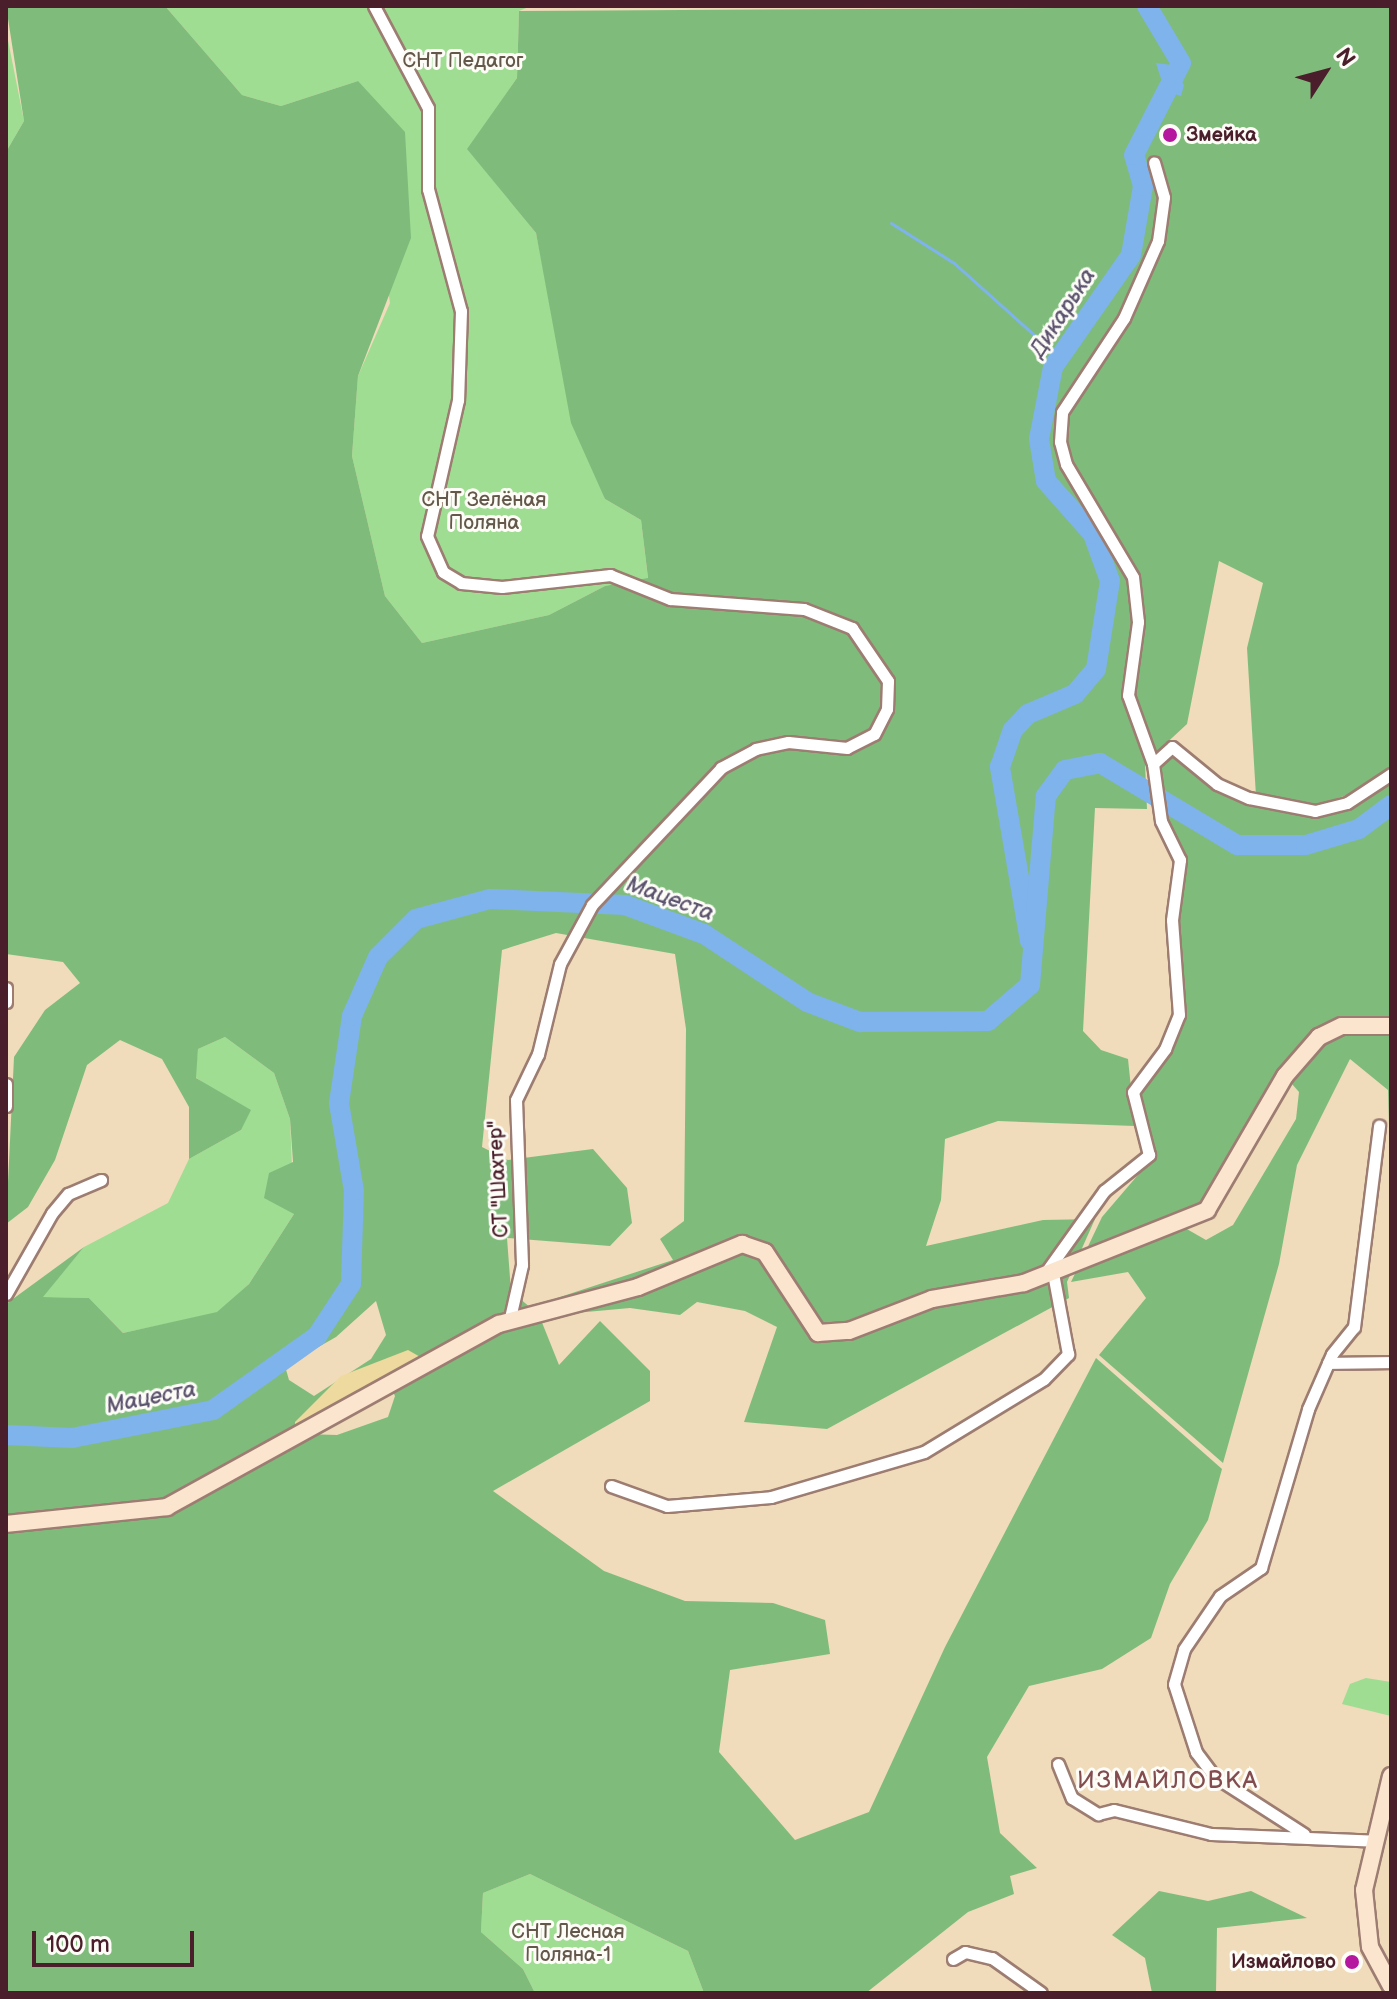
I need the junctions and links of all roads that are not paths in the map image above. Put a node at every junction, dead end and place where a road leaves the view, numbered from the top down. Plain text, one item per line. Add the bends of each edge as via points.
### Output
1 (374, 6) edge
2 (1154, 162) dead end
3 (1153, 764) junction
4 (1391, 774) edge
5 (6, 988) edge
6 (6, 1002) edge
7 (1391, 1026) edge
8 (6, 1084) edge
9 (6, 1106) edge
10 (1379, 1126) dead end
11 (101, 1180) dead end
12 (1048, 1274) junction
13 (6, 1294) edge
14 (509, 1322) junction
15 (1391, 1362) edge
16 (1328, 1363) junction
17 (611, 1486) dead end
18 (6, 1524) edge
19 (1058, 1764) dead end
20 (1391, 1776) edge
21 (1304, 1834) junction
22 (1375, 1841) junction
23 (953, 1959) dead end
24 (1391, 1986) edge
25 (1041, 1993) edge

1 - 14 street, СТ "Шахтер" via 428,108 428,189 461,311 458,400 427,536 443,572 461,583 502,587 610,575 670,599 804,609 852,628 888,681 887,709 874,734 847,748 788,742 721,768 615,872 592,905 560,964 538,1054 516,1100 522,1265
2 - 3 street via 1164,197 1158,241 1124,318 1062,412 1060,442 1066,464 1133,577 1138,622 1128,695
3 - 4 street via 1172,747 1217,784 1249,798 1315,811 1347,803
3 - 12 street via 1153,794 1180,860 1172,920 1179,1015 1165,1049 1133,1092 1149,1155 1104,1191
5 - 6 street
7 - 12 street via 1342,1026 1319,1037 1285,1076 1207,1210 1125,1237
8 - 9 street
10 - 16 street via 1354,1327
11 - 13 street via 68,1194 52,1213
12 - 14 street via 932,1299 840,1333 818,1333 765,1252 742,1244 638,1287
12 - 17 street via 1068,1354 1044,1379 924,1452 771,1497 667,1506
14 - 18 street via 167,1507
15 - 16 street
16 - 21 street via 1292,1452 1261,1568 1220,1596 1184,1649 1174,1684 1196,1752 1214,1776
19 - 21 street via 1072,1798 1098,1814 1114,1810 1211,1834
20 - 22 street
21 - 22 street
22 - 24 street via 1364,1890 1367,1934
23 - 25 street via 965,1952 992,1958

